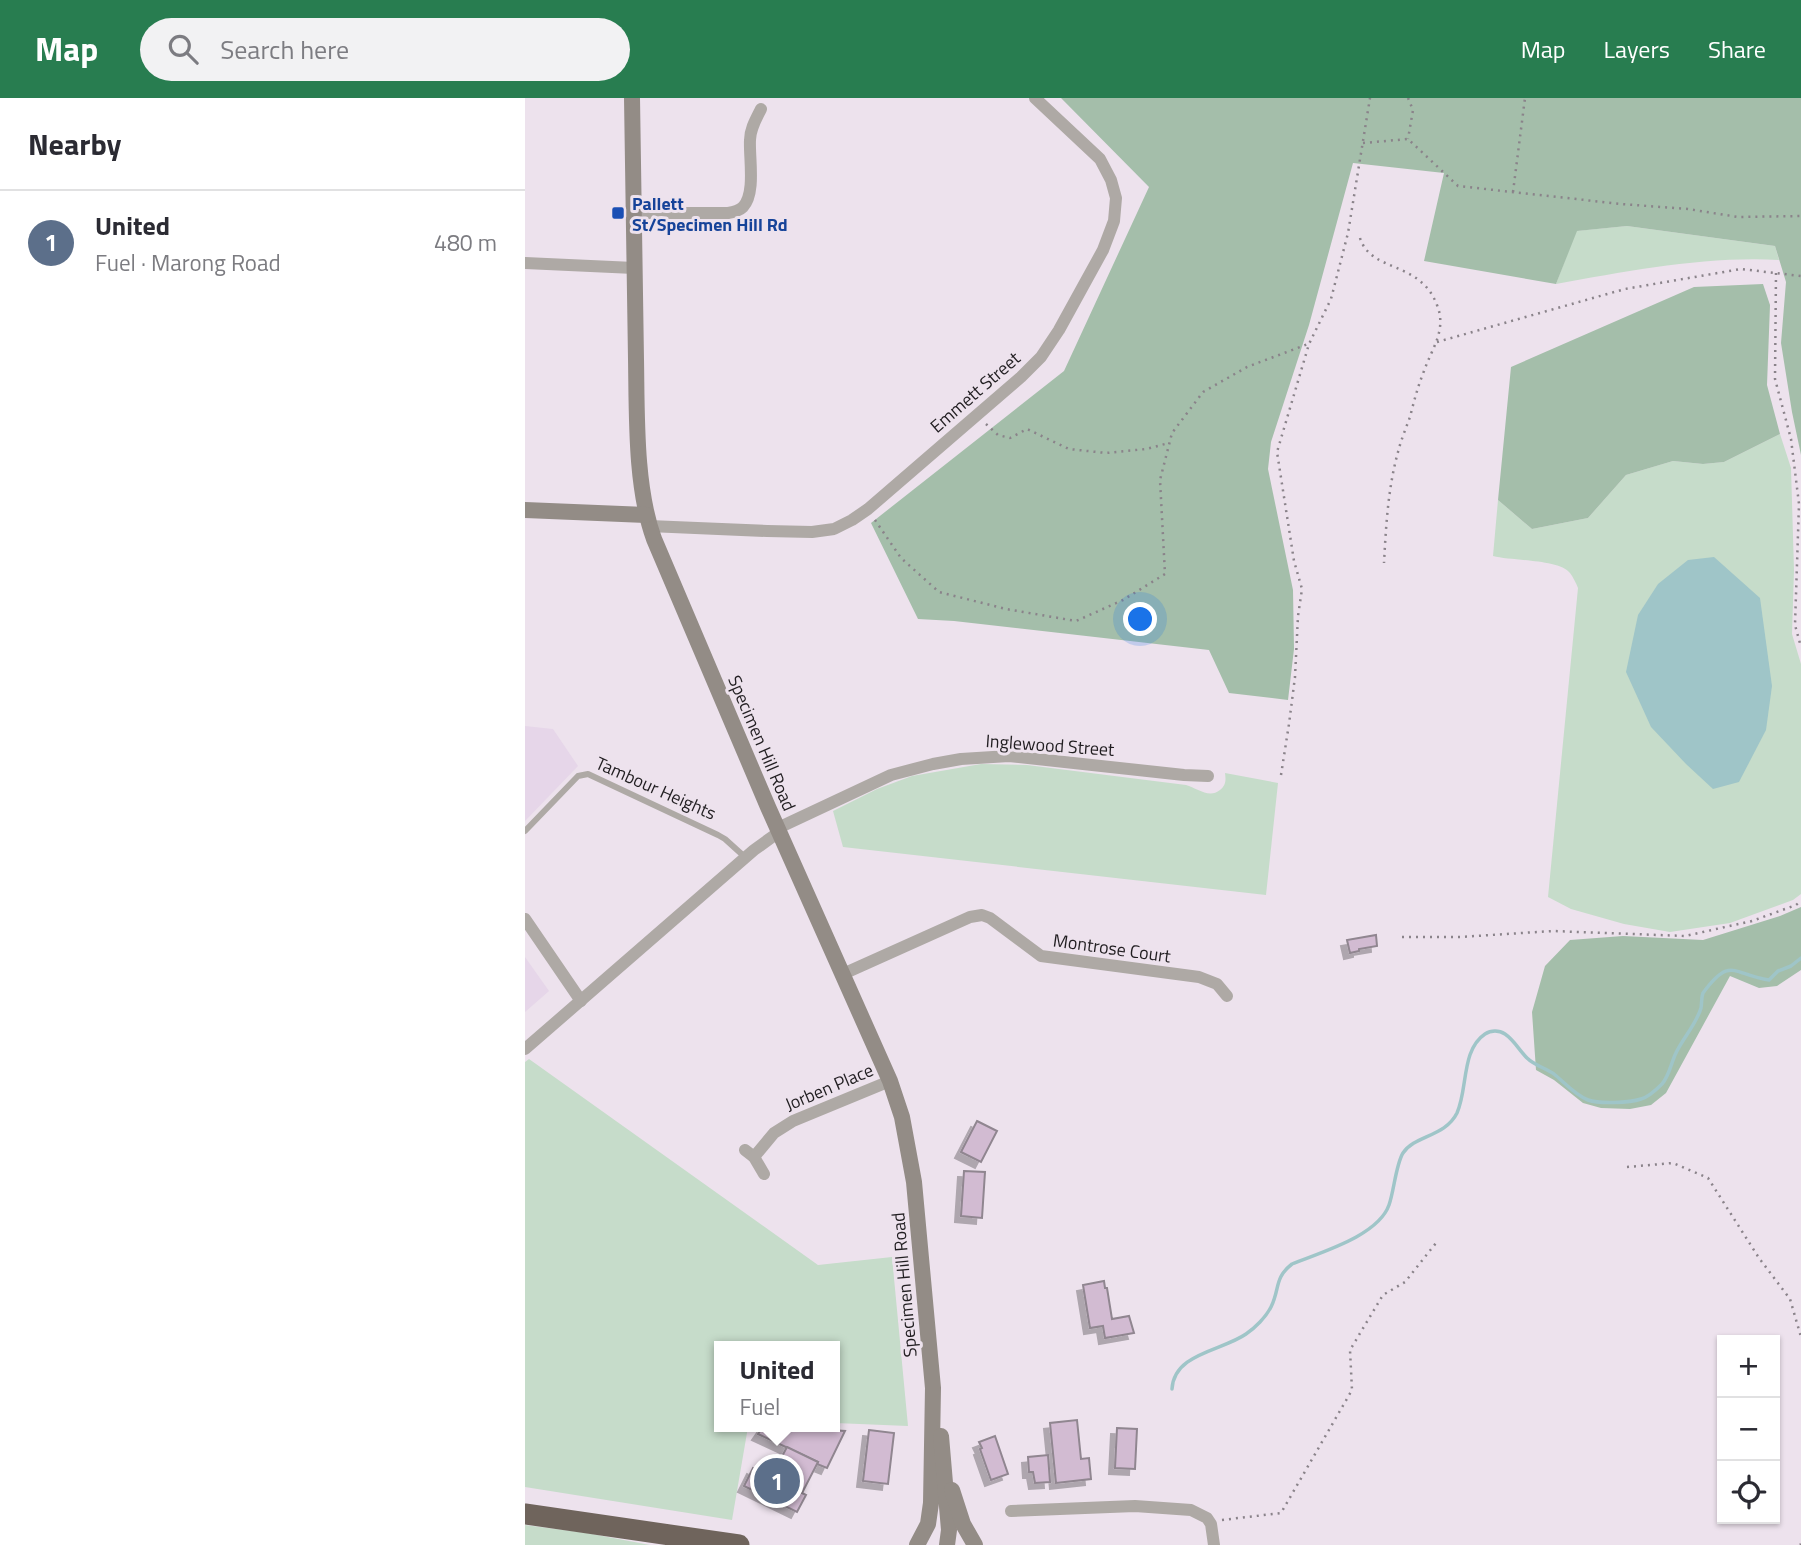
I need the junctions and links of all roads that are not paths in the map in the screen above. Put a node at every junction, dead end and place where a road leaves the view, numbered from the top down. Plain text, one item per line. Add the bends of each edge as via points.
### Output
1 (632, 98) edge
2 (1034, 98) edge
3 (761, 109) dead end
4 (634, 213) junction
5 (525, 263) edge
6 (634, 268) junction
7 (525, 510) edge
8 (648, 520) junction
9 (1208, 776) dead end
10 (778, 830) junction
11 (525, 831) edge
12 (746, 858) junction
13 (525, 919) edge
14 (843, 974) junction
15 (1227, 996) dead end
16 (582, 1001) junction
17 (525, 1049) edge
18 (890, 1081) junction
19 (764, 1174) dead end
20 (933, 1388) junction
21 (944, 1464) junction
22 (1011, 1511) dead end
23 (525, 1514) edge
24 (739, 1545) edge
25 (918, 1545) edge
26 (947, 1545) edge
27 (975, 1545) edge
28 (1213, 1545) edge

1 - 4 main road, Specimen Hill Road
2 - 8 street, Emmett Street via 1100,159 1116,198 1114,221 1103,250 1041,357 868,509 834,530 767,531
3 - 4 street via 750,138 749,198 739,210 728,214
4 - 6 main road, Specimen Hill Road
5 - 6 street
6 - 8 main road, Specimen Hill Road via 637,410
7 - 8 main road
8 - 10 main road, Specimen Hill Road
9 - 10 street, Inglewood Street via 1009,756 961,759 891,775
10 - 12 street, Inglewood Street
10 - 14 main road, Specimen Hill Road
11 - 12 lane, Tambour Heights via 578,776 588,774 726,839
12 - 16 street, Inglewood Street
13 - 16 street
14 - 15 street, Montrose Court via 982,915 1041,956 1199,977 1217,984
14 - 18 main road, Specimen Hill Road
16 - 17 street, Inglewood Street
18 - 19 street, Jorben Place via 774,1133 750,1154
18 - 20 main road, Specimen Hill Road via 914,1182
20 - 21 main road, Specimen Hill Road
20 - 25 main road, Specimen Hill Road via 931,1503
21 - 26 main road, Specimen Hill Road
21 - 27 main road
22 - 28 street via 1182,1508 1200,1513 1210,1522
23 - 24 highway

